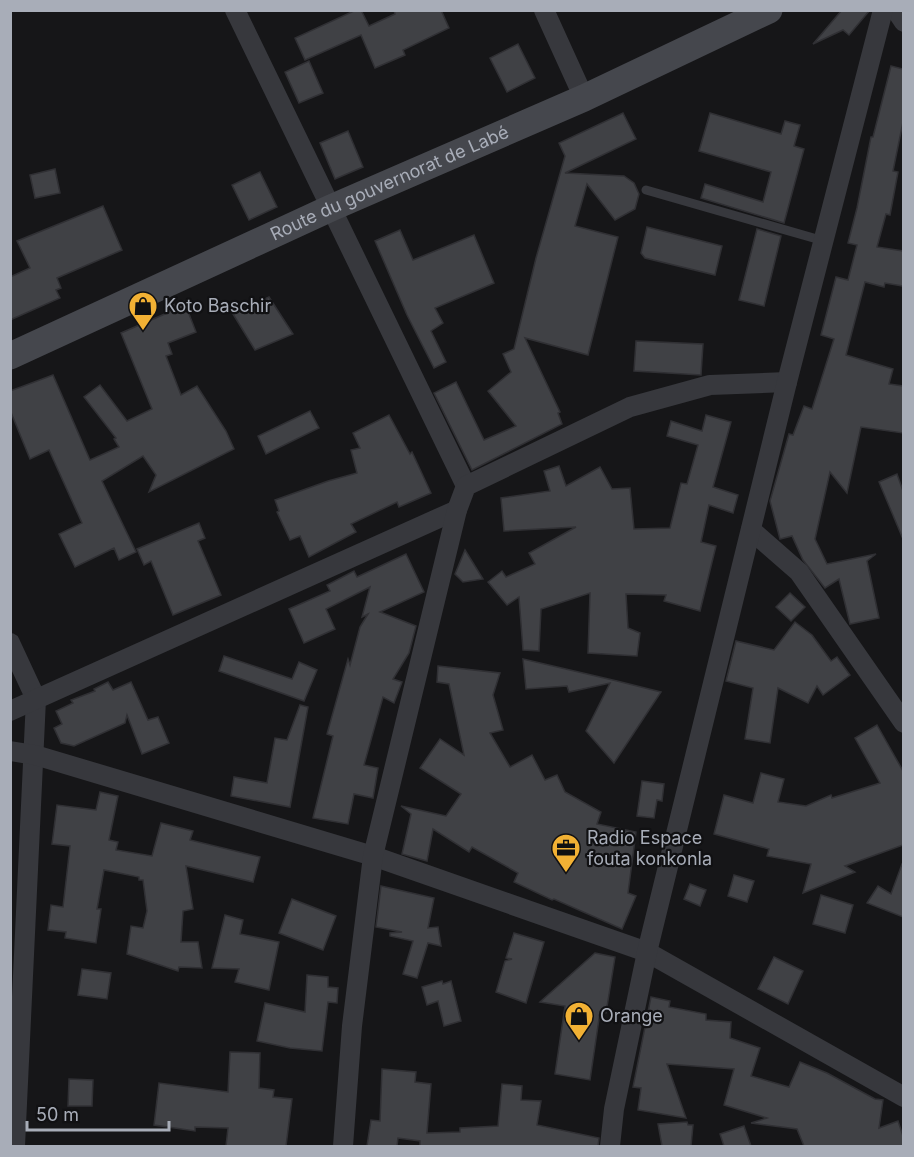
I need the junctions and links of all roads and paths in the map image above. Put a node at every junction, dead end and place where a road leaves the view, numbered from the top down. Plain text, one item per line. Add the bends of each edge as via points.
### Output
1 (235, 10) edge
2 (544, 10) edge
3 (769, 10) edge
4 (883, 10) edge
5 (896, 10) edge
6 (903, 22) edge
7 (584, 98) junction
8 (646, 190) dead end
9 (331, 208) junction
10 (824, 242) junction
11 (10, 356) edge
12 (787, 382) junction
13 (466, 486) junction
14 (457, 510) junction
15 (751, 530) junction
16 (10, 643) edge
17 (36, 699) junction
18 (10, 711) edge
19 (903, 723) edge
20 (10, 751) edge
21 (35, 755) junction
22 (373, 856) junction
23 (647, 952) junction
24 (903, 1097) edge
25 (15, 1146) edge
26 (343, 1146) edge
27 (610, 1146) edge

1 - 9 street
2 - 7 street
3 - 7 street, Route du gouvernorat de Labé
4 - 10 street
5 - 6 street
7 - 9 street, Route du gouvernorat de Labé
8 - 10 lane
9 - 11 street, Route du gouvernorat de Labé
9 - 13 street
10 - 12 street
12 - 13 street via 710,385 630,407
12 - 15 street
13 - 14 street
14 - 17 street
14 - 22 street
15 - 19 street via 799,572
15 - 23 street
16 - 17 street
17 - 18 street
17 - 21 street
20 - 21 street
21 - 22 street
21 - 25 street
22 - 23 street
22 - 26 street via 352,1026
23 - 24 street
23 - 27 street via 614,1109

